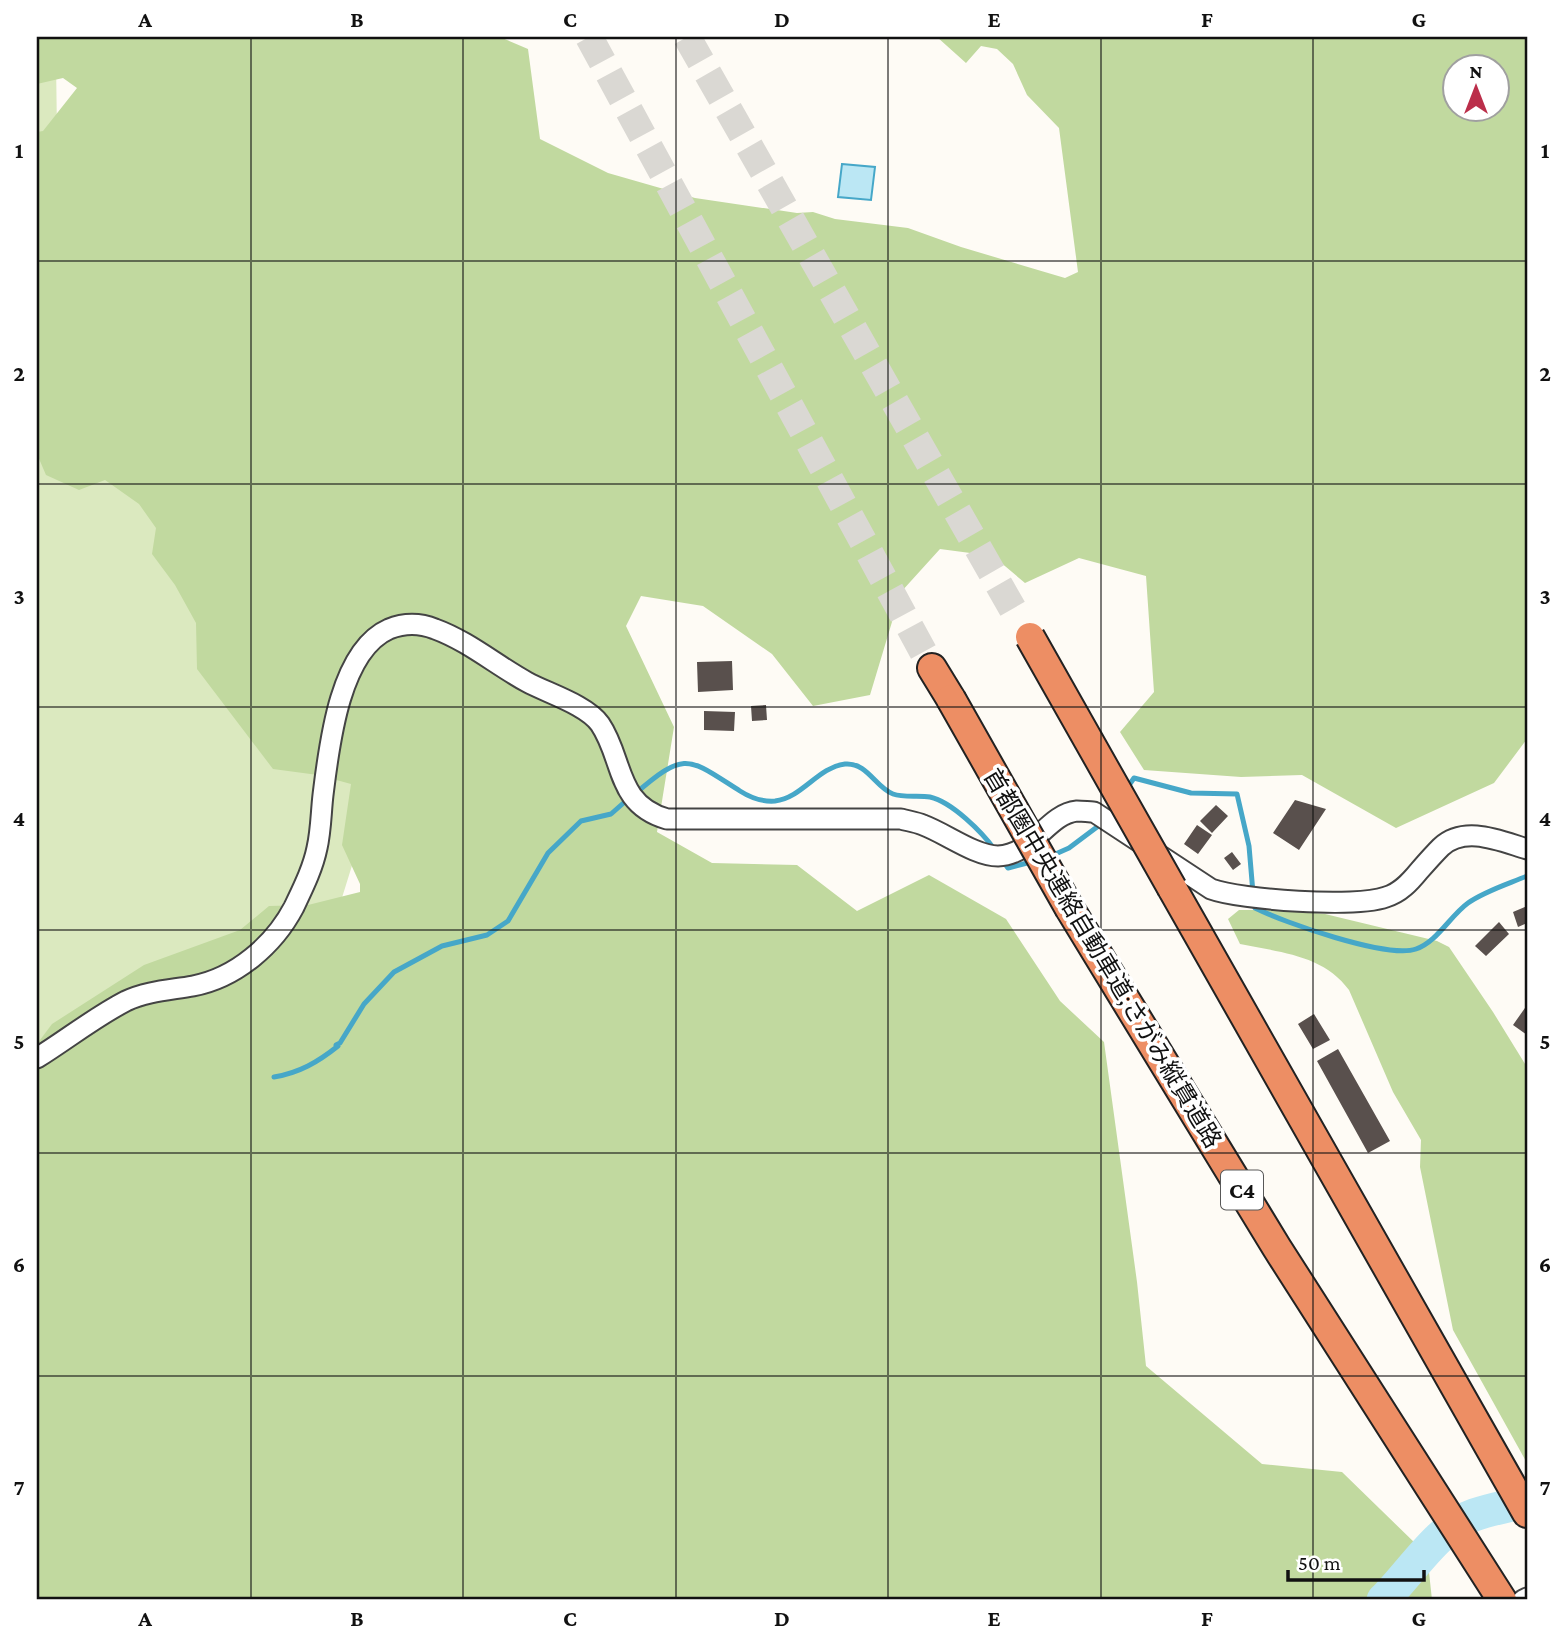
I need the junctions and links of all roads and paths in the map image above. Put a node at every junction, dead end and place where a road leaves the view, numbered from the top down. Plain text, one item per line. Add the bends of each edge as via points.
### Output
1 (1024, 629) tunnel mouth
2 (932, 668) tunnel mouth
3 (1527, 849) edge
4 (37, 1058) edge
5 (1527, 1513) edge
6 (1502, 1600) edge

1 - 5 highway, bridge
2 - 6 highway, 首都圏中央連絡自動車道;さがみ縦貫道路 / C4, bridge via 1070,909 1270,1237
3 - 4 street via 1482,835 1461,837 1443,845 1406,886 1387,897 1365,901 1266,898 1211,889 1094,812 1063,815 1029,844 1004,855 979,851 901,819 667,818 653,815 629,790 597,720 434,628 397,626 379,634 357,658 339,705 317,848 285,923 239,968 217,979 128,1000

